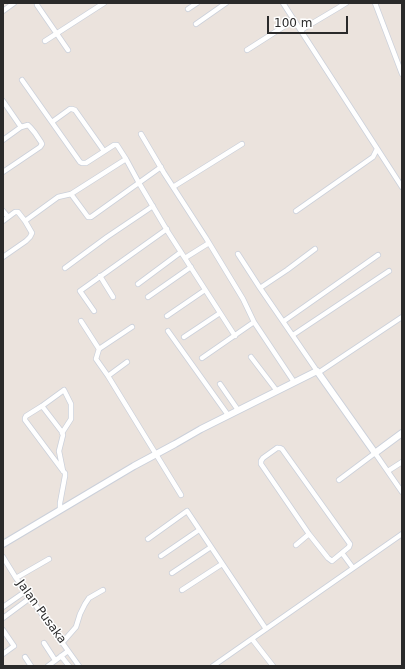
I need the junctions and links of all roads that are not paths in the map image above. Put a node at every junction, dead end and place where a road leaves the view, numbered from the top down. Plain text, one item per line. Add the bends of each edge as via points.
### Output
1 (104, 3) edge
2 (196, 3) edge
3 (226, 3) edge
4 (283, 3) edge
5 (334, 3) edge
6 (346, 3) edge
7 (375, 3) edge
8 (11, 4) edge
9 (37, 5) dead end
10 (338, 8) junction
11 (188, 9) dead end
12 (3, 11) edge
13 (294, 20) junction
14 (196, 24) dead end
15 (301, 30) junction
16 (56, 33) junction
17 (44, 41) dead end
18 (68, 50) dead end
19 (247, 50) dead end
20 (402, 74) edge
21 (22, 80) dead end
22 (3, 101) edge
23 (52, 122) junction
24 (21, 127) junction
25 (141, 134) dead end
26 (3, 140) edge
27 (242, 144) dead end
28 (377, 149) junction
29 (104, 151) junction
30 (126, 158) junction
31 (160, 167) junction
32 (3, 172) edge
33 (139, 183) junction
34 (173, 187) junction
35 (402, 187) edge
36 (71, 194) junction
37 (153, 206) junction
38 (3, 211) edge
39 (296, 211) dead end
40 (8, 217) junction
41 (3, 221) edge
42 (26, 222) junction
43 (167, 229) junction
44 (209, 243) junction
45 (315, 249) dead end
46 (181, 252) junction
47 (238, 254) dead end
48 (378, 255) dead end
49 (3, 257) edge
50 (185, 258) junction
51 (191, 267) junction
52 (65, 268) dead end
53 (389, 271) dead end
54 (100, 276) junction
55 (138, 284) dead end
56 (260, 288) junction
57 (205, 290) junction
58 (113, 297) dead end
59 (148, 297) dead end
60 (94, 310) dead end
61 (220, 313) junction
62 (167, 316) dead end
63 (402, 316) edge
64 (81, 321) dead end
65 (284, 321) junction
66 (254, 322) junction
67 (132, 327) dead end
68 (168, 331) dead end
69 (293, 335) junction
70 (235, 336) junction
71 (184, 337) dead end
72 (99, 349) junction
73 (251, 357) dead end
74 (202, 358) dead end
75 (127, 362) dead end
76 (317, 372) junction
77 (108, 376) junction
78 (294, 382) junction
79 (220, 384) dead end
80 (277, 391) junction
81 (42, 406) junction
82 (238, 410) junction
83 (228, 415) junction
84 (62, 433) junction
85 (402, 433) edge
86 (375, 453) junction
87 (156, 454) junction
88 (402, 462) edge
89 (63, 471) junction
90 (388, 471) junction
91 (339, 480) dead end
92 (402, 492) edge
93 (181, 495) dead end
94 (63, 508) junction
95 (199, 530) junction
96 (309, 534) junction
97 (402, 534) edge
98 (148, 539) dead end
99 (3, 544) edge
100 (296, 545) dead end
101 (211, 547) junction
102 (342, 553) junction
103 (161, 556) dead end
104 (3, 557) edge
105 (49, 559) dead end
106 (222, 564) junction
107 (353, 568) junction
108 (172, 574) dead end
109 (16, 578) junction
110 (103, 590) dead end
111 (182, 590) dead end
112 (26, 591) junction
113 (30, 598) junction
114 (3, 607) edge
115 (3, 618) edge
116 (266, 629) junction
117 (3, 630) edge
118 (252, 639) junction
119 (62, 642) junction
120 (44, 643) dead end
121 (68, 651) junction
122 (3, 654) edge
123 (61, 656) junction
124 (25, 657) dead end
125 (55, 660) junction
126 (31, 666) edge
127 (48, 666) edge
128 (69, 666) edge
129 (79, 666) edge
130 (213, 666) edge
131 (273, 666) edge

1 - 16 street
2 - 11 street
3 - 14 street
4 - 13 street
5 - 10 street
6 - 10 street
7 - 20 street
8 - 12 street
9 - 16 street
10 - 15 street
13 - 15 street
13 - 19 street
15 - 28 street
16 - 17 street
16 - 18 street
21 - 23 street
22 - 24 street
23 - 29 street via 80,162 86,163
23 - 29 street via 70,109 75,110
24 - 26 street
24 - 32 street via 30,127 42,142 41,146
25 - 31 street
27 - 34 street
28 - 35 street
28 - 39 street via 372,158
29 - 30 street via 115,144
30 - 33 street
30 - 36 street
31 - 33 street
31 - 34 street
33 - 36 street via 90,218
33 - 37 street
34 - 44 street
36 - 42 street via 58,197
37 - 43 street
37 - 52 street
38 - 40 street
40 - 41 street
40 - 42 street via 19,212
42 - 49 street via 32,235
43 - 46 street
43 - 54 street
44 - 50 street
44 - 66 street
45 - 56 street
46 - 50 street
46 - 55 street
47 - 56 street
48 - 65 street
50 - 51 street
51 - 57 street
51 - 59 street
53 - 69 street
54 - 58 street
54 - 60 street via 80,291
56 - 65 street
57 - 61 street
57 - 62 street
61 - 70 street
61 - 71 street
63 - 76 street
64 - 72 street
65 - 69 street
66 - 70 street
66 - 78 street
67 - 72 street
68 - 83 street
69 - 76 street
70 - 74 street
72 - 77 street via 96,359
73 - 80 street
75 - 77 street
76 - 78 street
76 - 86 street
77 - 87 street
78 - 80 street
79 - 82 street
80 - 82 street
81 - 84 street
81 - 84 street via 64,390 71,404 71,419
81 - 89 street via 26,416 25,420
82 - 83 street
83 - 87 street
84 - 89 street via 60,451
85 - 86 street
86 - 90 street
86 - 91 street
87 - 93 street
87 - 94 street
88 - 90 street
89 - 94 street via 66,476 60,502
90 - 92 street
94 - 99 street
95 - 98 street via 188,511
95 - 101 street
95 - 103 street
96 - 100 street
96 - 102 street via 330,560
96 - 102 street via 260,462 278,448 282,449 350,544
97 - 107 street
101 - 106 street
101 - 108 street
102 - 107 street
104 - 109 street, Jalan Pusaka
105 - 109 street
106 - 111 street
106 - 116 street
107 - 116 street
109 - 112 street, Jalan Pusaka
110 - 119 street via 89,598 76,627
112 - 113 street, Jalan Pusaka
112 - 114 street
113 - 115 street
113 - 119 street, Jalan Pusaka
116 - 118 street
117 - 122 street via 14,646
118 - 130 street
118 - 131 street
119 - 121 street, Jalan Pusaka
120 - 125 street
121 - 123 street
121 - 129 street, Jalan Pusaka
123 - 125 street
123 - 128 street
124 - 126 street
125 - 127 street

